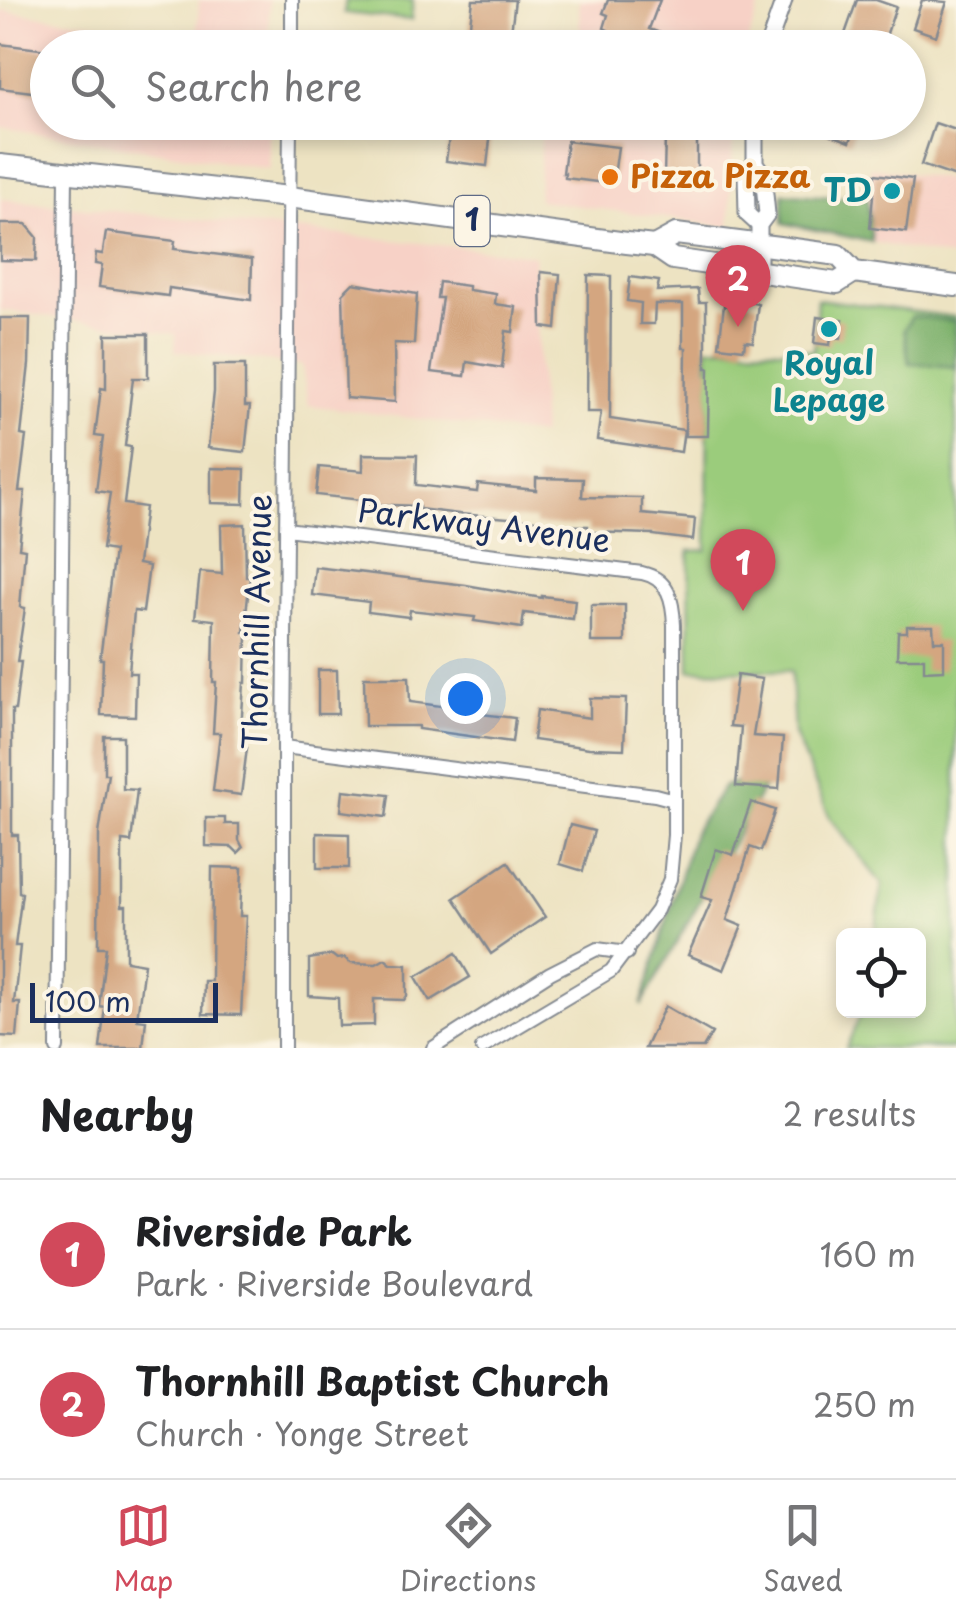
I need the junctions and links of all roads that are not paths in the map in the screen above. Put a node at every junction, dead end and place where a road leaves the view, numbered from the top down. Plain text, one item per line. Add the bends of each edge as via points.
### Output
1 (292, 0) edge
2 (784, 0) edge
3 (292, 30) edge
4 (773, 30) edge
5 (290, 140) edge
6 (755, 140) edge
7 (0, 166) edge
8 (66, 174) junction
9 (289, 197) junction
10 (759, 235) junction
11 (654, 246) junction
12 (758, 272) junction
13 (854, 272) junction
14 (956, 286) edge
15 (286, 530) junction
16 (284, 747) junction
17 (674, 800) junction
18 (627, 953) junction
19 (57, 1048) edge
20 (284, 1048) edge
21 (434, 1048) edge
22 (482, 1048) edge

1 - 3 street
2 - 4 street
5 - 9 street, Thornhill Avenue
6 - 10 street via 756,163 746,173 747,214
7 - 8 main road, 1
8 - 9 main road, 1
8 - 19 street
9 - 11 main road, 1
9 - 15 street, Thornhill Avenue
10 - 11 main road, 1 via 676,234
10 - 12 street
10 - 13 main road, 1 via 838,255
11 - 12 main road, 1 via 673,259
12 - 13 main road, 1 via 838,283
13 - 14 main road, 1
15 - 16 street, Thornhill Avenue
15 - 17 street, Parkway Avenue via 656,578 673,603
16 - 17 street
16 - 20 street, Thornhill Avenue
17 - 18 street via 670,879
18 - 21 street via 597,949
18 - 22 street via 611,971

